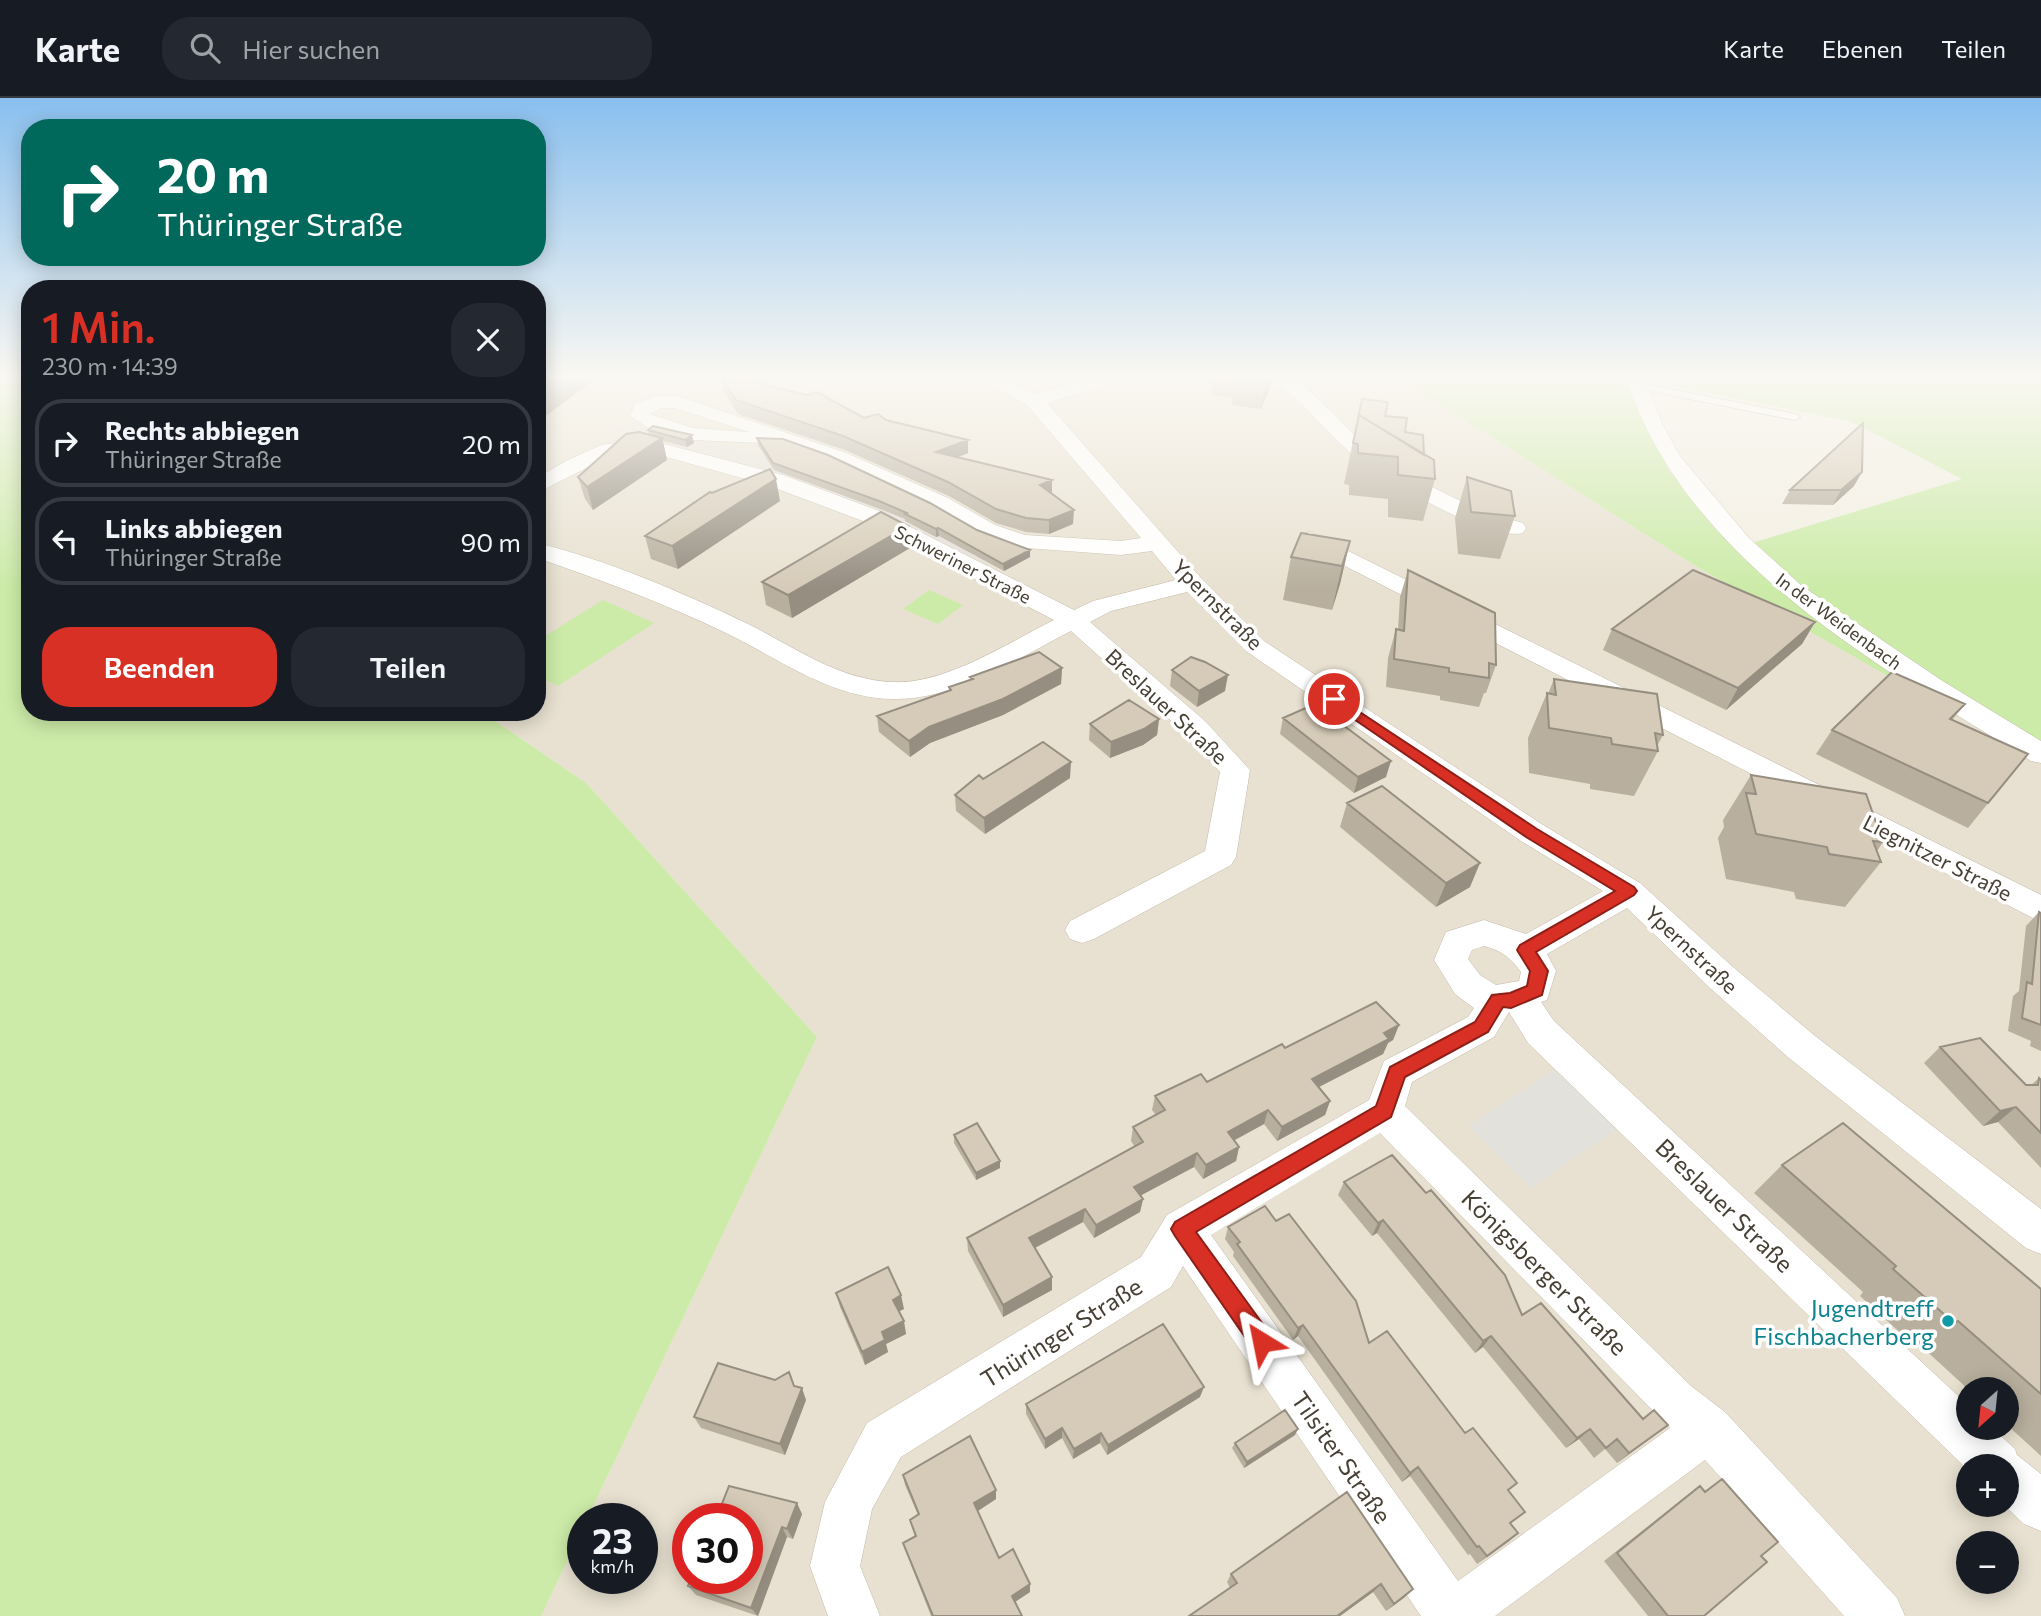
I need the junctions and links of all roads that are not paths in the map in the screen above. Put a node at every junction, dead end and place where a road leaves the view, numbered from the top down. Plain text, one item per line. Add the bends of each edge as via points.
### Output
1 (628, 447) edge
2 (652, 447) edge
3 (812, 447) edge
4 (1074, 447) edge
5 (1359, 447) edge
6 (1665, 447) edge
7 (546, 482) edge
8 (1515, 528) edge
9 (1310, 539) edge
10 (1159, 543) junction
11 (546, 553) edge
12 (1192, 583) junction
13 (1073, 620) junction
14 (2041, 754) edge
15 (1629, 891) junction
16 (2041, 910) edge
17 (1082, 930) dead end
18 (1526, 950) junction
19 (1508, 998) junction
20 (1384, 1111) junction
21 (1182, 1229) junction
22 (2041, 1234) edge
23 (1708, 1429) junction
24 (1985, 1454) edge
25 (2019, 1486) edge
26 (2041, 1507) edge
27 (1453, 1615) edge
28 (854, 1616) edge
29 (1879, 1616) edge

1 - 7 street, Schweriner Straße via 608,449
2 - 13 street, Schweriner Straße via 775,480 871,516
3 - 10 street via 1021,542 1121,548
4 - 10 street, Ypernstraße
5 - 8 street via 1445,502
6 - 14 street, In der Weidenbach via 1741,543 1793,590 1931,686
9 - 16 street, Liegnitzer Straße
10 - 12 street, Ypernstraße
11 - 13 street via 649,589 837,681 893,691 947,683
12 - 13 street via 1102,606
12 - 15 street, Ypernstraße via 1255,646 1532,833
13 - 17 street, Breslauer Straße via 1195,727 1235,770 1220,857
15 - 18 street
15 - 22 street, Ypernstraße via 1802,1047
18 - 19 street via 1539,971 1535,990
18 - 19 street via 1506,938 1484,933 1458,941 1451,960 1464,984 1480,994
19 - 20 street via 1481,1027 1397,1072
19 - 24 street, Breslauer Straße
20 - 21 street, Thüringer Straße
20 - 23 street, Königsberger Straße via 1675,1402
21 - 27 street, Tilsiter Straße
21 - 28 street, Thüringer Straße via 1156,1272 884,1440 849,1502 835,1566
23 - 27 street
23 - 29 street, Königsberger Straße
25 - 26 street

